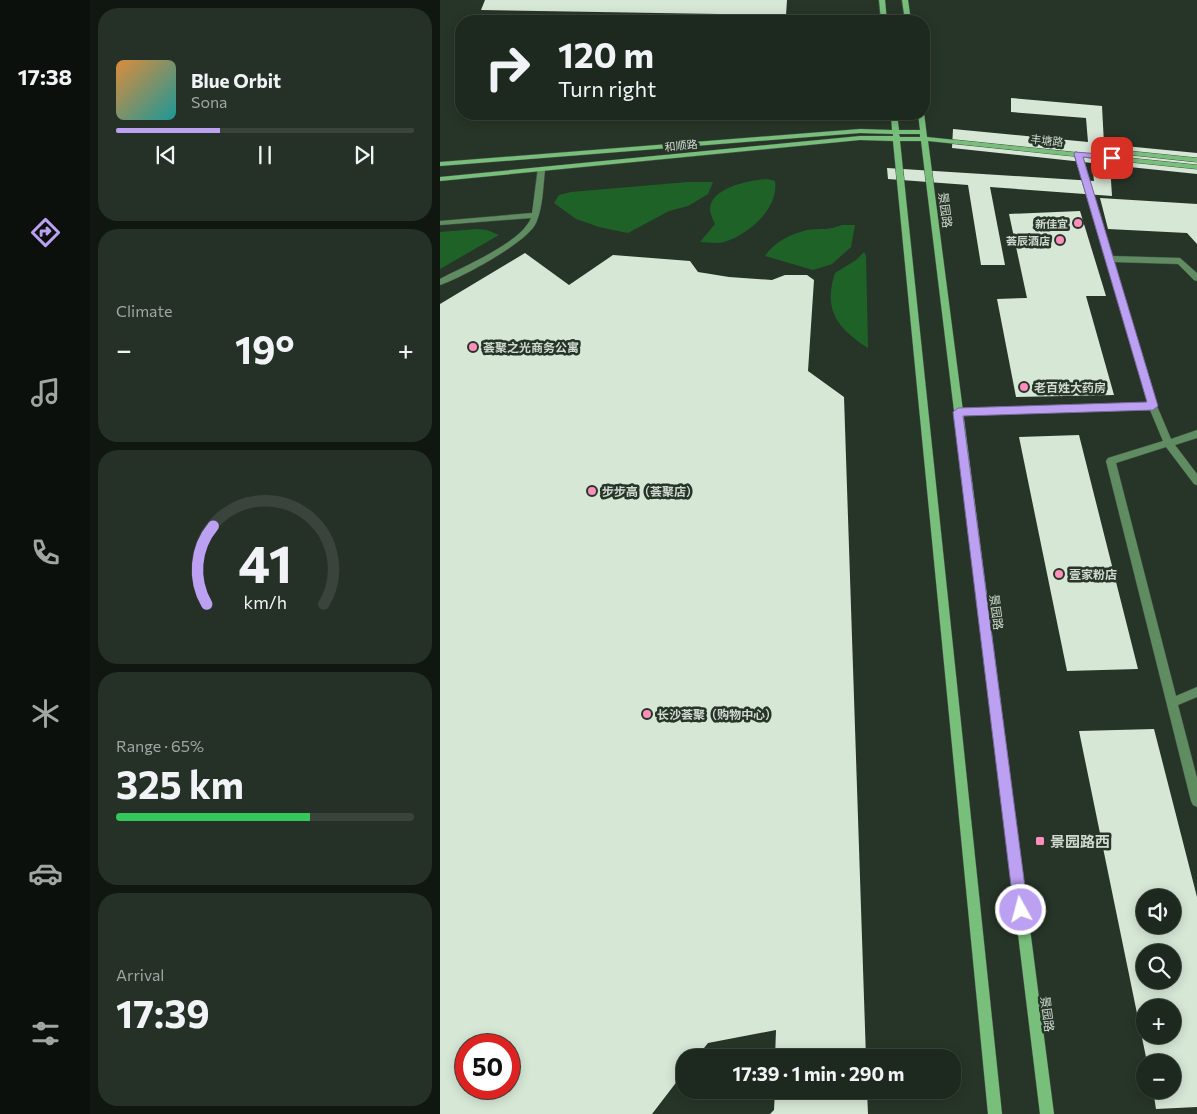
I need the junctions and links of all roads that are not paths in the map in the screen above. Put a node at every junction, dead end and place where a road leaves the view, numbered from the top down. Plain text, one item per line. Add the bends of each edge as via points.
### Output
1 (882, 0) edge
2 (906, 0) edge
3 (883, 15) edge
4 (907, 15) edge
5 (895, 120) edge
6 (922, 120) edge
7 (896, 134) junction
8 (924, 135) junction
9 (1078, 154) junction
10 (1197, 160) edge
11 (440, 164) edge
12 (1197, 167) edge
13 (541, 170) junction
14 (440, 179) edge
15 (534, 215) junction
16 (440, 223) edge
17 (1108, 259) junction
18 (1197, 278) edge
19 (440, 282) edge
20 (1153, 406) junction
21 (958, 412) junction
22 (1197, 434) edge
23 (1168, 442) junction
24 (1197, 481) edge
25 (1197, 692) edge
26 (1171, 703) junction
27 (1197, 801) edge
28 (995, 1114) edge
29 (1047, 1114) edge

1 - 3 main road
2 - 4 main road
5 - 7 main road
6 - 8 main road, 景园路
7 - 8 main road, 和顺路
7 - 11 main road, 和顺路 via 860,130
7 - 13 main road, 和顺路
7 - 28 main road
8 - 9 main road, 丰塘路
8 - 10 main road
8 - 21 main road, 景园路
9 - 12 main road, 丰塘路
9 - 17 street
13 - 14 main road, 和顺路
13 - 15 street via 538,209
15 - 16 street
15 - 19 street via 529,229 512,243
17 - 18 street via 1180,261
17 - 20 street
20 - 21 street
20 - 23 street
21 - 29 main road, 景园路
22 - 23 street
23 - 24 street
23 - 26 street via 1111,460
25 - 26 street
26 - 27 street

